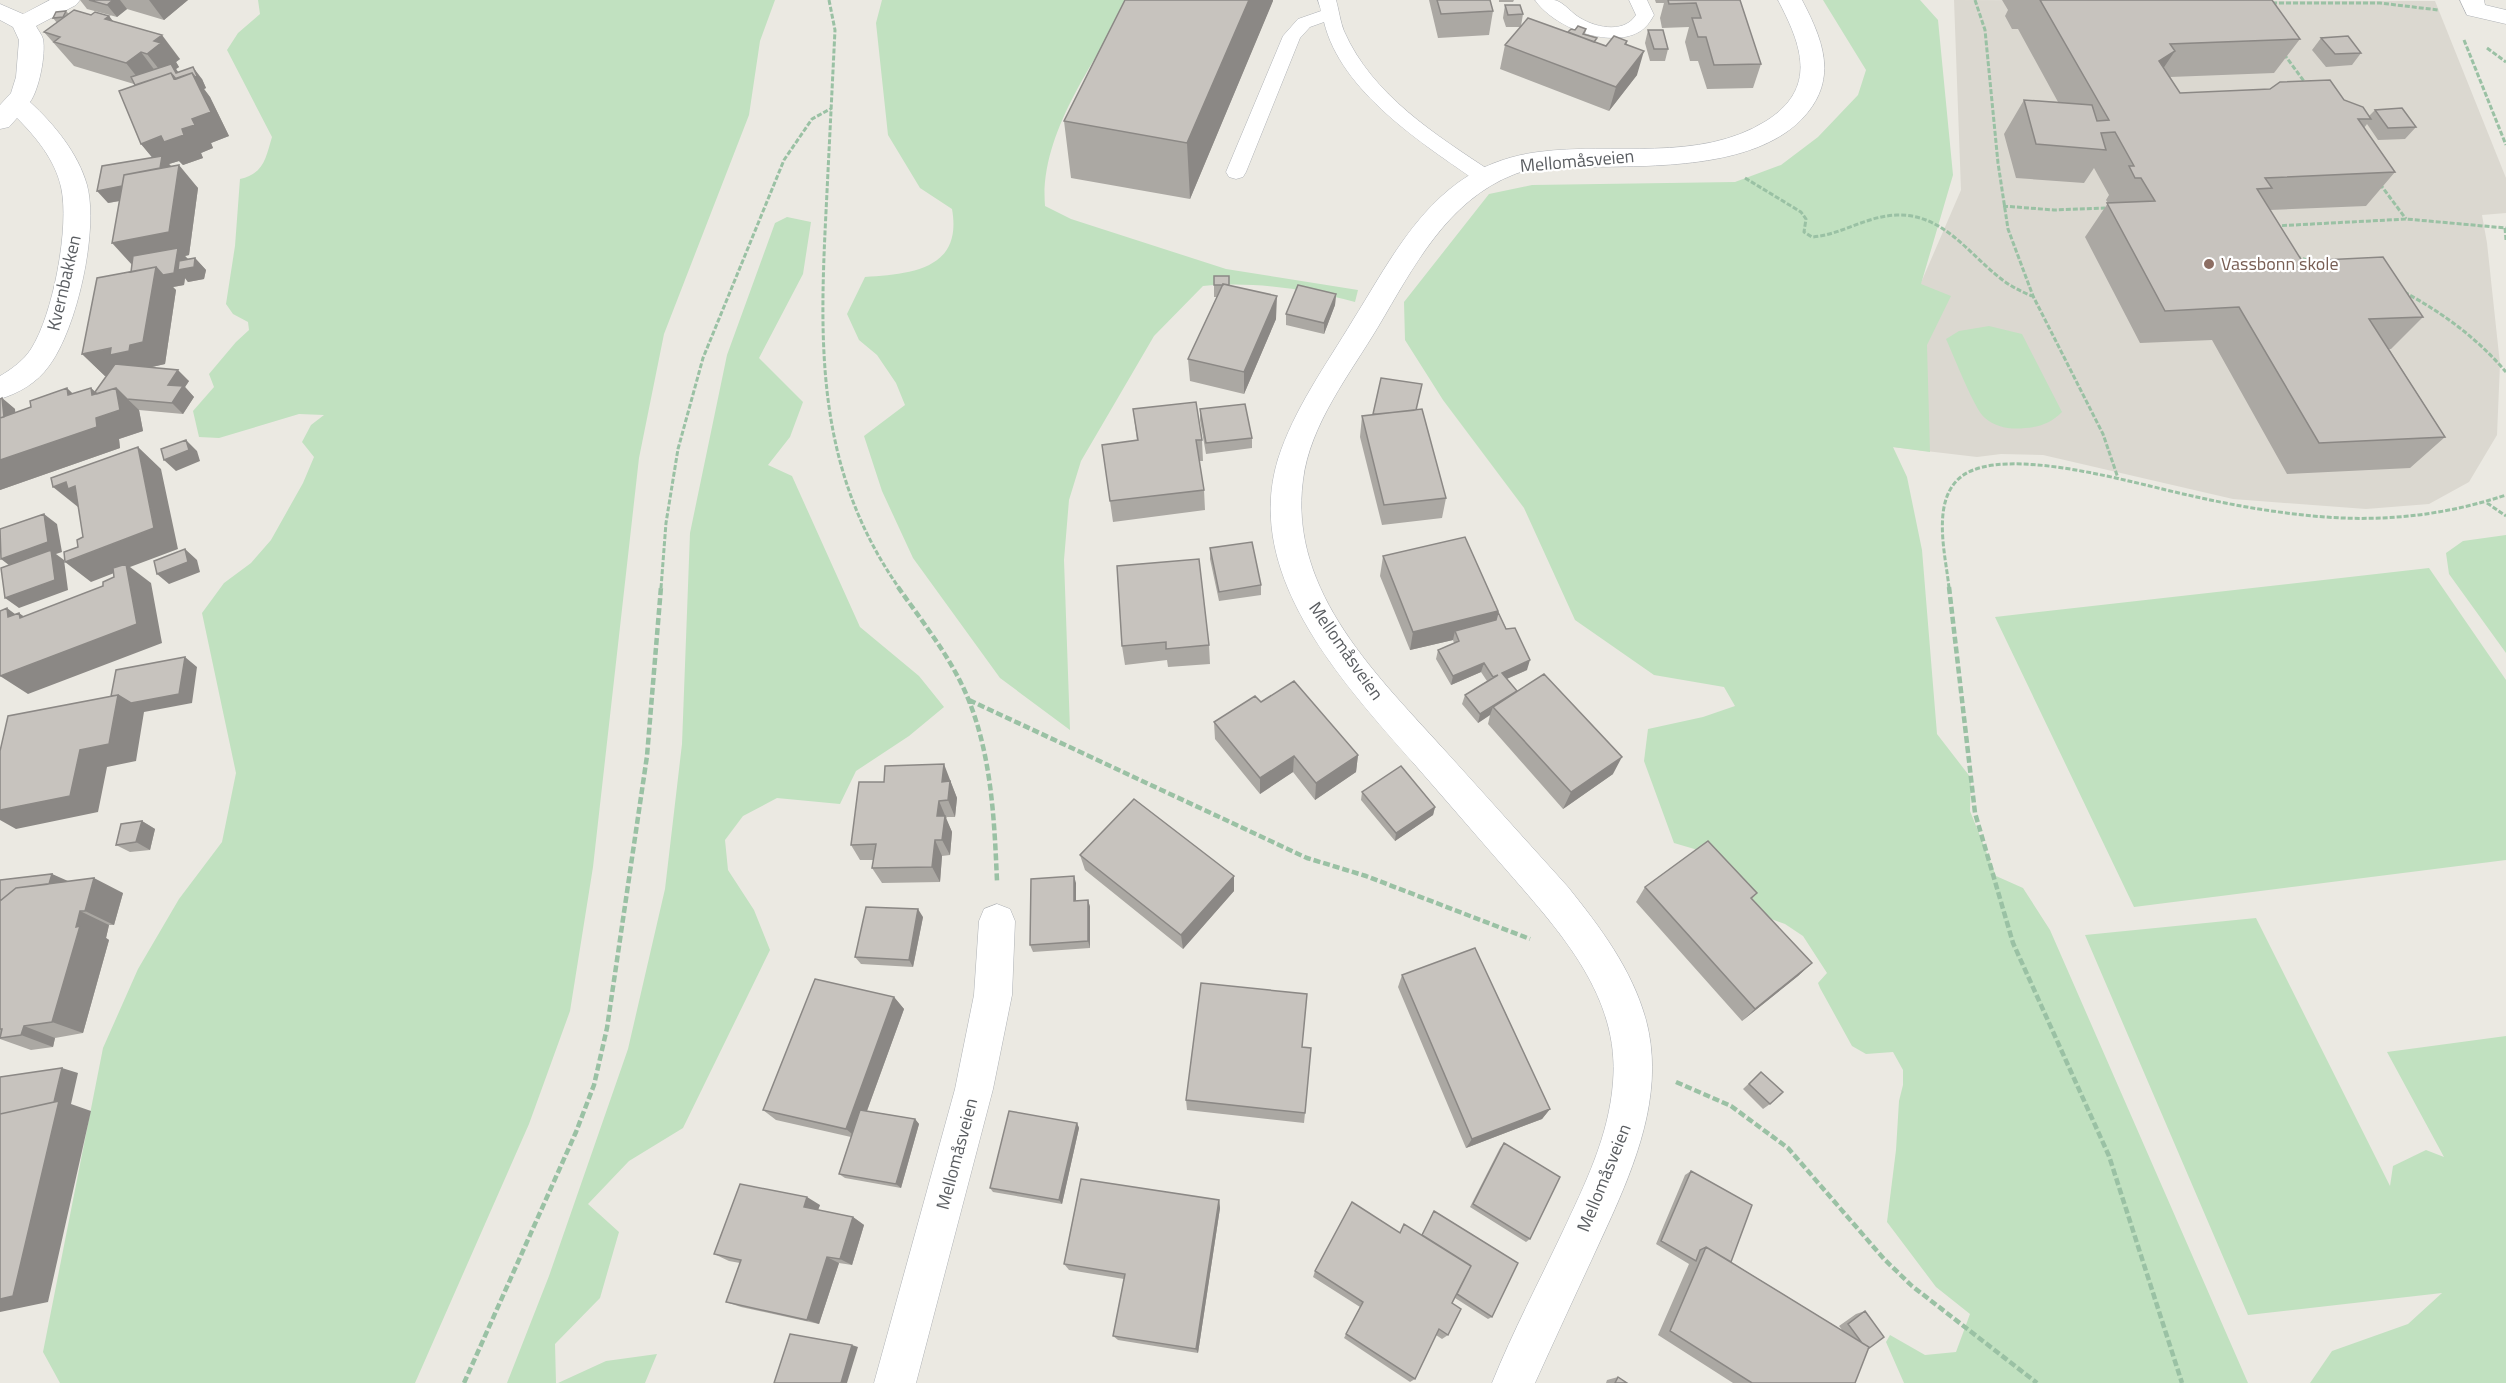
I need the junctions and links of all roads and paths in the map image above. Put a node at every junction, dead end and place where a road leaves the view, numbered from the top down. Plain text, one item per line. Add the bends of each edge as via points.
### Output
1 (68, 0) edge
2 (1544, 0) edge
3 (1638, 0) edge
4 (1790, 0) edge
5 (1975, 0) edge
6 (831, 1) edge
7 (2267, 3) edge
8 (2473, 5) edge
9 (1328, 7) edge
10 (0, 11) edge
11 (2444, 11) dead end
12 (2506, 17) edge
13 (23, 23) junction
14 (2461, 31) dead end
15 (2280, 48) edge
16 (2308, 86) edge
17 (831, 108) junction
18 (8, 112) edge
19 (2506, 145) edge
20 (1716, 149) junction
21 (1236, 172) dead end
22 (1485, 177) junction
23 (2378, 181) edge
24 (2003, 206) junction
25 (2105, 208) dead end
26 (2406, 219) junction
27 (2273, 226) edge
28 (2505, 228) edge
29 (2506, 240) edge
30 (2289, 255) edge
31 (2322, 264) edge
32 (2394, 288) edge
33 (2033, 296) junction
34 (2506, 372) edge
35 (0, 388) edge
36 (2118, 478) junction
37 (2506, 495) edge
38 (2486, 503) junction
39 (2506, 516) edge
40 (969, 700) junction
41 (997, 921) joint
42 (1581, 933) junction
43 (1633, 1066) junction
44 (464, 1383) edge
45 (895, 1383) edge
46 (1513, 1383) edge
47 (2037, 1383) edge
48 (2182, 1383) edge

1 - 13 street
2 - 3 lane via 1574,22 1601,32 1631,30 1642,23 1645,15
4 - 20 street, Mellomåsveien via 1810,45 1814,78 1809,92 1800,107 1775,128 1739,144
5 - 24 path via 1985,30
6 - 17 path via 835,30
7 - 11 path via 2380,3
8 - 12 street
9 - 21 lane via 1292,36
9 - 22 lane via 1337,38 1367,81 1414,124
10 - 13 street
13 - 18 street, Kvernbakken via 31,40 28,77 23,94
14 - 19 path
15 - 16 path
17 - 40 path via 822,297 826,376 838,457 865,530 883,564 951,664
17 - 44 path via 812,119 784,160 703,358 691,398 666,523 647,756 607,1028 594,1085
18 - 35 street, Kvernbakken via 37,121 53,141 74,184 78,207 72,263 49,345 28,371
20 - 22 street, Mellomåsveien via 1532,161
20 - 33 path via 1752,185 1800,211 1806,219 1804,229 1808,236 1819,237 1880,216 1920,218 1954,234 2008,285
22 - 42 street, Mellomåsveien via 1456,196 1427,230 1314,410 1288,477 1288,537 1298,574 1315,610 1372,693
23 - 26 path
24 - 25 path
24 - 33 path via 2015,254
26 - 27 path
26 - 28 path
28 - 29 path
30 - 31 path
32 - 34 path via 2459,325 2488,349
33 - 36 path via 2103,434
36 - 38 path via 2228,504 2348,517 2445,514
36 - 48 path via 2025,466 1971,471 1959,478 1944,499 1943,532 1975,813 2013,943 2109,1156
37 - 38 path
38 - 39 path
40 - 41 path via 990,793
40 - 42 path via 1307,858 1366,876 1530,939
41 - 45 street, Mellomåsveien via 993,995 979,1068
42 - 43 street, Mellomåsveien via 1618,995 1632,1042
43 - 46 street, Mellomåsveien via 1627,1125 1618,1154
43 - 47 path via 1705,1093 1758,1124 1788,1148 1912,1286

